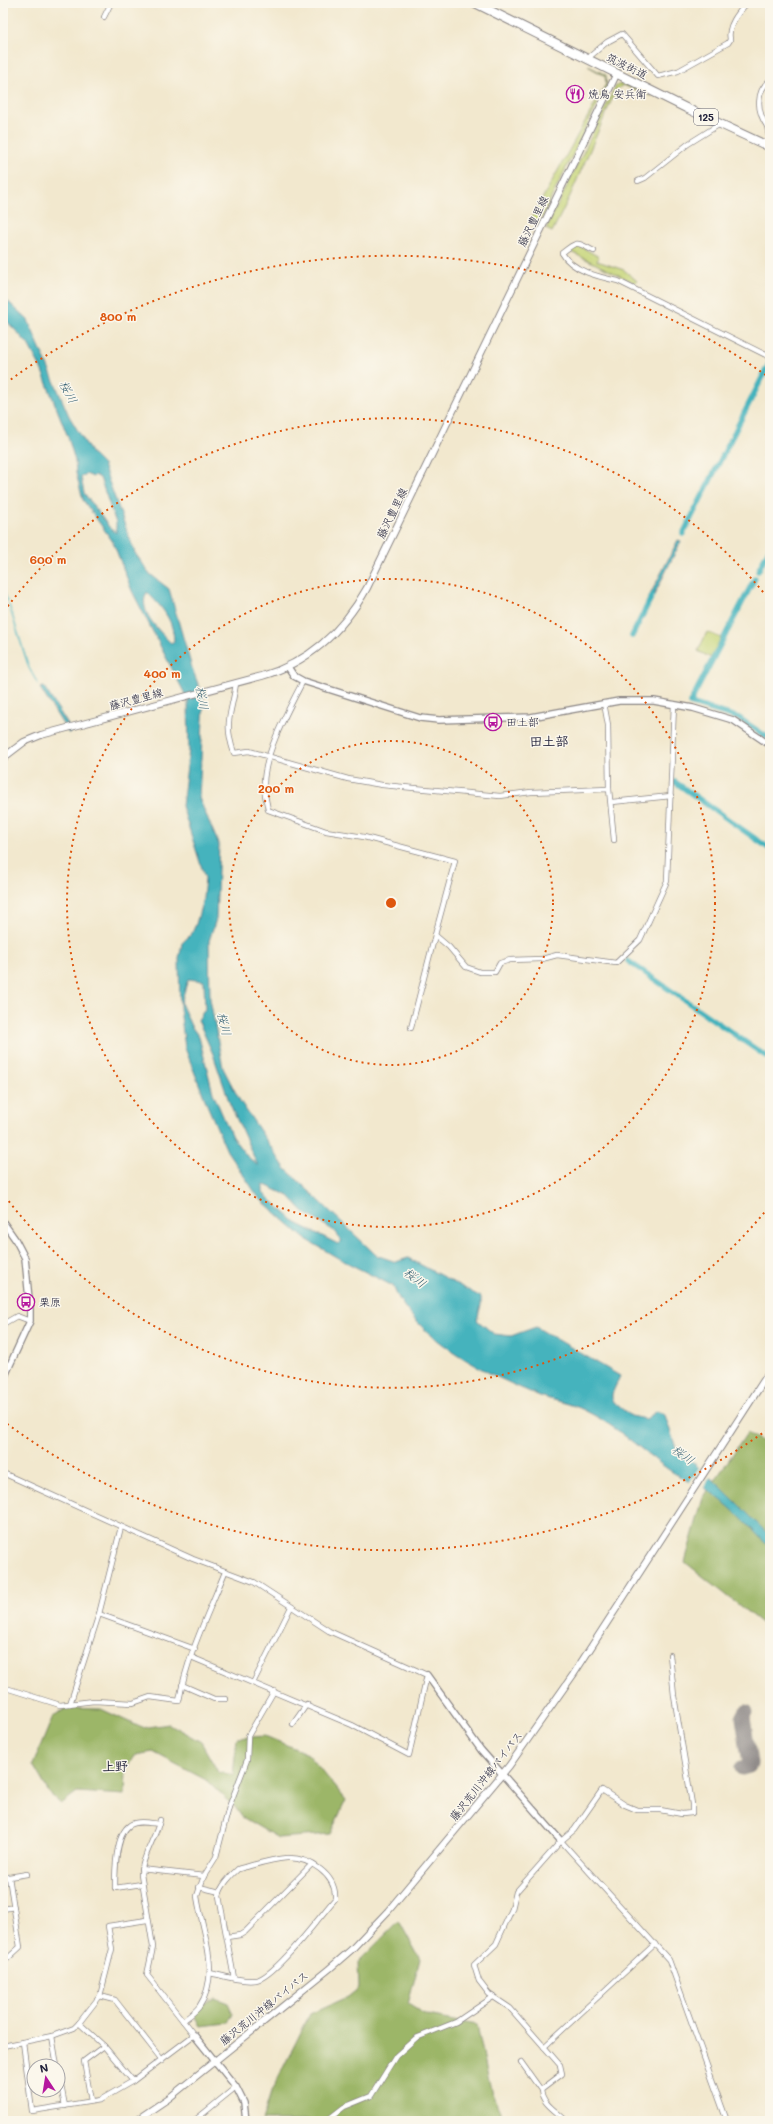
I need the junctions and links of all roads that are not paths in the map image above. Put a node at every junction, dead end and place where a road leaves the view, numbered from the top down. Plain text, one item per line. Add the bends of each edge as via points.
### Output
1 (111, 3) edge
2 (476, 3) edge
3 (747, 3) edge
4 (104, 17) dead end
5 (587, 59) junction
6 (617, 73) junction
7 (770, 80) edge
8 (720, 124) junction
9 (768, 126) edge
10 (770, 142) edge
11 (770, 148) edge
12 (638, 181) dead end
13 (594, 251) dead end
14 (770, 357) edge
15 (288, 667) junction
16 (303, 681) junction
17 (234, 683) junction
18 (604, 703) junction
19 (674, 704) junction
20 (770, 745) edge
21 (270, 756) junction
22 (3, 758) edge
23 (609, 789) junction
24 (671, 796) junction
25 (612, 802) junction
26 (614, 840) dead end
27 (435, 935) junction
28 (410, 1028) dead end
29 (3, 1222) edge
30 (30, 1321) junction
31 (3, 1324) edge
32 (770, 1371) edge
33 (3, 1380) edge
34 (3, 1473) edge
35 (121, 1527) junction
36 (225, 1572) junction
37 (291, 1607) junction
38 (99, 1614) junction
39 (194, 1649) junction
40 (670, 1655) dead end
41 (191, 1657) junction
42 (428, 1675) junction
43 (253, 1683) junction
44 (182, 1685) junction
45 (3, 1690) edge
46 (274, 1691) junction
47 (226, 1699) dead end
48 (70, 1704) junction
49 (307, 1704) junction
50 (294, 1724) dead end
51 (502, 1775) junction
52 (561, 1841) junction
53 (311, 1865) junction
54 (141, 1869) junction
55 (27, 1874) dead end
56 (204, 1876) junction
57 (9, 1877) junction
58 (3, 1878) edge
59 (142, 1884) junction
60 (199, 1887) junction
61 (220, 1892) junction
62 (14, 1907) junction
63 (3, 1909) edge
64 (147, 1920) junction
65 (227, 1937) junction
66 (655, 1944) junction
67 (3, 1960) edge
68 (210, 1973) junction
69 (234, 1978) junction
70 (100, 1996) junction
71 (493, 1997) junction
72 (183, 2021) junction
73 (79, 2023) junction
74 (194, 2035) junction
75 (52, 2036) junction
76 (23, 2042) junction
77 (3, 2046) edge
78 (104, 2046) junction
79 (544, 2047) junction
80 (56, 2058) edge
81 (162, 2060) junction
82 (215, 2061) junction
83 (521, 2062) dead end
84 (133, 2081) junction
85 (236, 2087) junction
86 (541, 2090) junction
87 (63, 2098) edge
88 (91, 2101) junction
89 (65, 2106) junction
90 (197, 2120) edge
91 (135, 2121) edge
92 (246, 2121) edge
93 (326, 2121) edge
94 (566, 2121) edge
95 (610, 2121) edge
96 (616, 2121) edge
97 (727, 2121) edge

1 - 4 street
2 - 5 highway, 筑波街道 / 125
3 - 5 street via 732,24 728,43 678,71 658,76 622,34 607,42
5 - 6 highway, 筑波街道 / 125
6 - 8 highway, 筑波街道 / 125
6 - 15 main road, 藤沢豊里線 via 356,607 328,640 310,655
7 - 9 street via 761,89 760,98 760,113
8 - 11 highway, 筑波街道 / 125
8 - 12 street
9 - 10 street
13 - 14 street via 578,243 572,244 562,253 570,263 595,276 618,281
15 - 16 street via 294,676
15 - 17 main road, 藤沢豊里線
16 - 18 street via 404,714 439,720 531,718
16 - 21 street via 285,715
17 - 21 street via 228,723 228,736 234,753 249,751
17 - 22 main road, 藤沢豊里線 via 32,738
18 - 19 street via 639,700
18 - 23 street via 608,725
19 - 20 street via 733,720
19 - 24 street
21 - 23 street via 348,779 382,785 500,796 531,792
21 - 27 street via 264,786 268,810 326,831 364,837 455,861
23 - 25 street
24 - 25 street
24 - 27 street via 667,881 640,940 616,963 557,955 542,959 510,960 500,963 495,972 480,972 466,968
25 - 26 street
27 - 28 street
29 - 30 street via 16,1239 25,1258
30 - 31 street via 17,1316
30 - 33 street
32 - 51 main road, 藤沢荒川沖線バイパス via 573,1676
34 - 35 street
35 - 36 street
35 - 38 street
36 - 37 street via 254,1582
36 - 39 street
37 - 42 street via 329,1631
37 - 43 street
38 - 39 street
38 - 48 street
39 - 41 street
40 - 52 street via 692,1813 637,1810 602,1790 574,1830
41 - 43 street
41 - 44 street
42 - 49 street via 409,1755
42 - 51 street via 481,1750
43 - 46 street
44 - 47 street via 214,1699
44 - 48 street via 179,1701 150,1698 133,1703 94,1701
45 - 48 street via 6,1688 49,1702
46 - 49 street
46 - 56 street via 248,1736 248,1760 229,1807 216,1856
49 - 50 street
51 - 52 street
51 - 82 main road, 藤沢荒川沖線バイパス via 388,1911 351,1950
52 - 66 street
52 - 71 street via 516,1892 512,1909 496,1944 474,1965 479,1981
53 - 61 street via 297,1858 285,1858 238,1869
53 - 65 street via 245,1932
53 - 69 street via 324,1871 332,1881 336,1899 278,1965 264,1977 256,1980
54 - 56 street
54 - 59 street
54 - 59 street via 159,1822 131,1825 124,1831 115,1860 115,1888
55 - 57 street
56 - 60 street
57 - 58 street
57 - 62 street
59 - 64 street
60 - 61 street
60 - 68 street via 197,1896
61 - 65 street
62 - 63 street
62 - 67 street via 20,1947
64 - 70 street via 108,1926 112,1949
64 - 72 street via 153,1947 147,1975
65 - 69 street
66 - 79 street
66 - 97 street via 669,1960
68 - 69 street
68 - 72 street via 205,1996 198,2008
70 - 73 street
70 - 81 street via 115,2000
71 - 79 street via 510,2008
71 - 93 street via 456,2022 416,2038 396,2056 371,2096 344,2107
72 - 74 street
73 - 75 street via 74,2028
73 - 78 street
74 - 81 street
74 - 82 street
75 - 76 street
75 - 80 street
76 - 77 street
76 - 89 street via 32,2111
78 - 84 street
78 - 88 street via 84,2061
79 - 86 street via 560,2065 562,2074
81 - 84 street
82 - 85 street
82 - 91 main road, 藤沢荒川沖線バイパス via 154,2110
83 - 86 street
84 - 88 street via 100,2100
85 - 90 street
85 - 92 street via 244,2104
86 - 94 street via 545,2102
87 - 89 street
88 - 89 street
95 - 96 street

